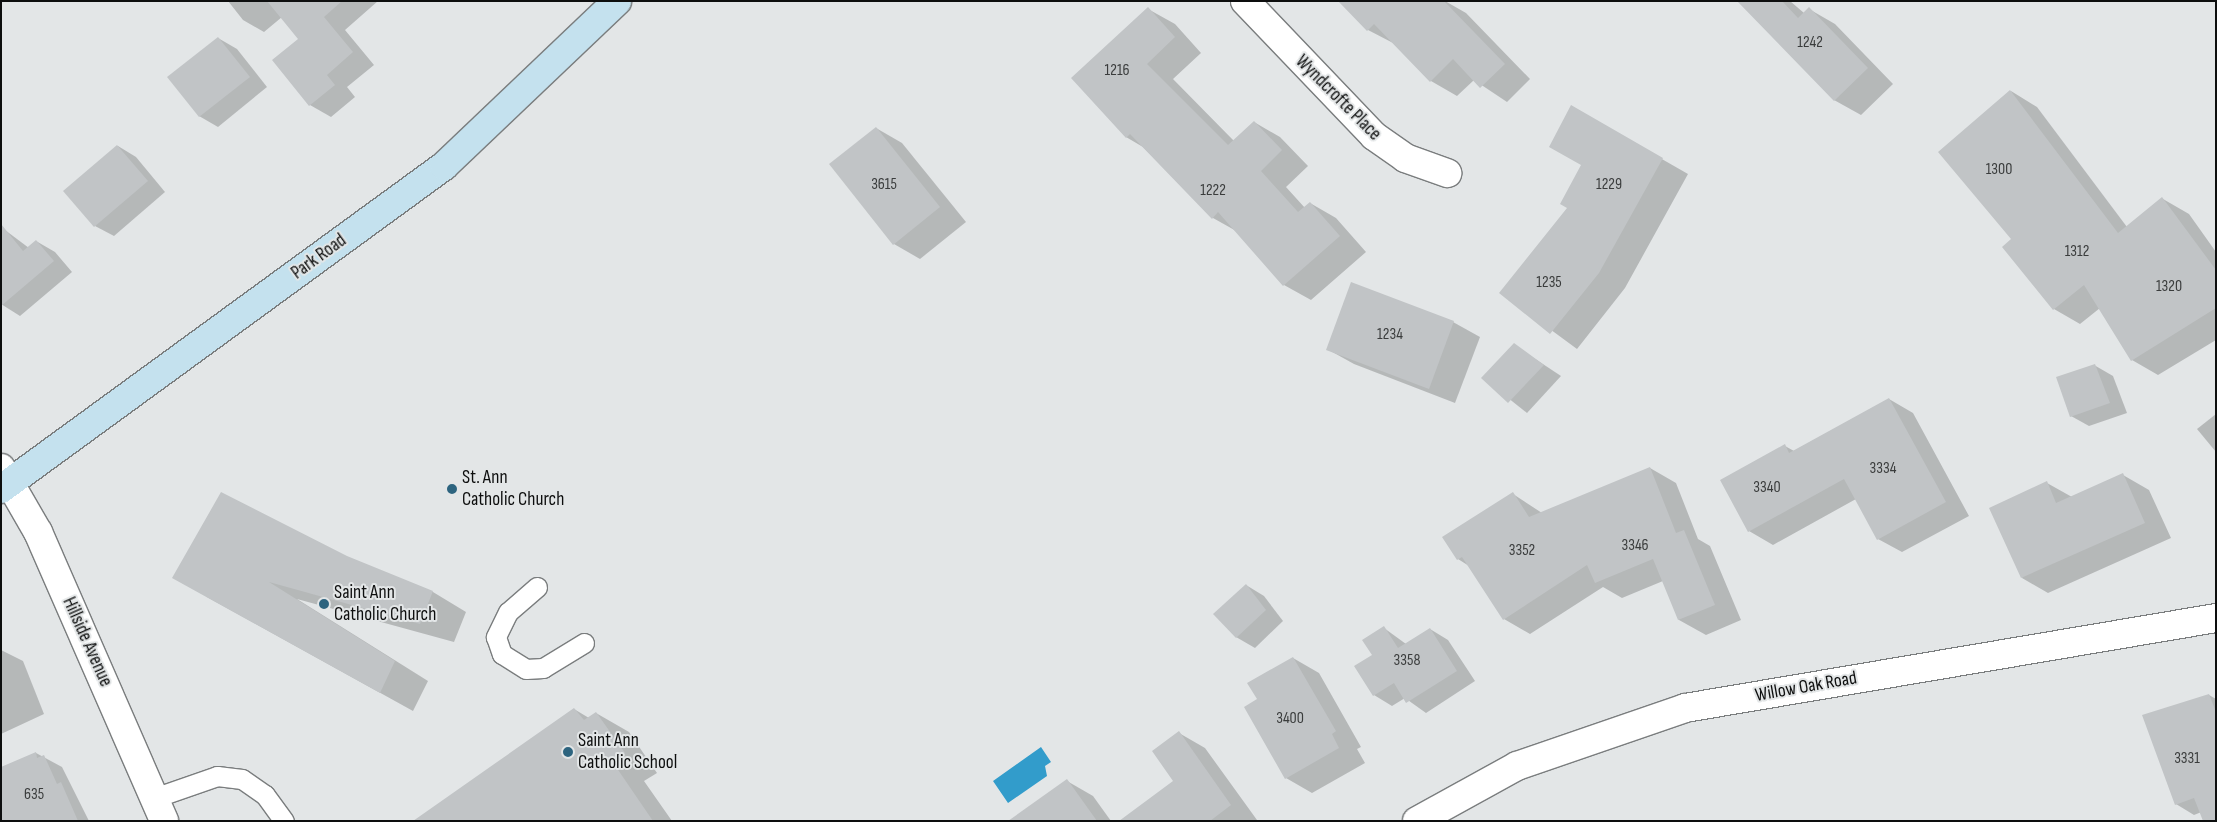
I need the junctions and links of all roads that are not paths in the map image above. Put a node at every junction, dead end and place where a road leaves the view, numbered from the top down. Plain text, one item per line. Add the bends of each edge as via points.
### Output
1 (617, 1) edge
2 (1245, 1) edge
3 (1447, 173) dead end
4 (4, 480) edge
5 (537, 587) dead end
6 (2216, 618) edge
7 (584, 643) dead end
8 (159, 809) edge
9 (284, 821) edge
10 (1416, 821) edge

1 - 4 main road, Park Road via 444,166
2 - 3 street, Wyndcrofte Place via 1374,136 1405,158
4 - 8 street, Hillside Avenue via 38,532
5 - 7 lane via 508,612 496,637 502,654 526,669 542,668
6 - 10 street, Willow Oak Road via 1685,708 1517,766
8 - 9 lane via 217,776 242,780 265,795

